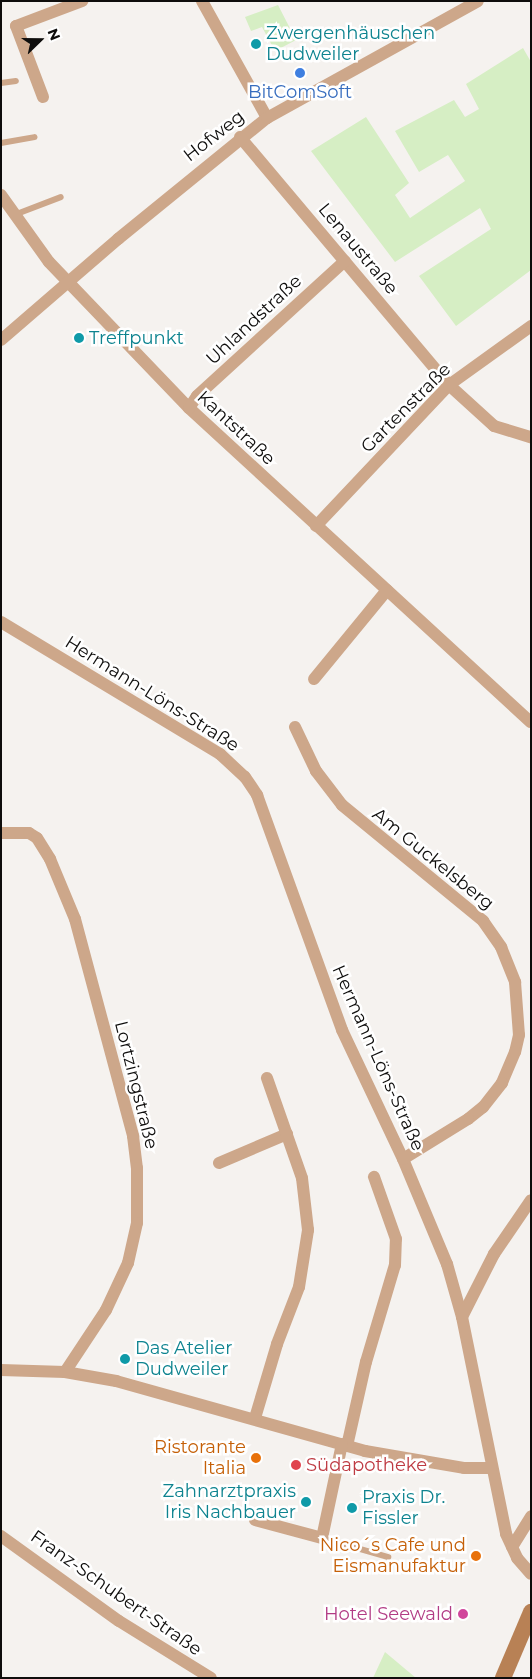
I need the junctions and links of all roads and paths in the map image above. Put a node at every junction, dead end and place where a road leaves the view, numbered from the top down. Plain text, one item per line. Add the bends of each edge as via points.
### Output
1 (82, 1) edge
2 (202, 1) edge
3 (478, 1) edge
4 (16, 81) dead end
5 (1, 83) edge
6 (43, 98) dead end
7 (267, 118) junction
8 (34, 137) dead end
9 (240, 137) junction
10 (1, 143) edge
11 (1, 195) edge
12 (61, 197) dead end
13 (14, 215) junction
14 (345, 260) junction
15 (69, 283) junction
16 (531, 326) edge
17 (1, 340) edge
18 (449, 385) junction
19 (188, 408) junction
20 (531, 437) edge
21 (316, 526) junction
22 (386, 590) junction
23 (1, 622) edge
24 (314, 680) dead end
25 (531, 722) edge
26 (295, 727) dead end
27 (1, 833) edge
28 (267, 1078) dead end
29 (287, 1134) junction
30 (404, 1159) junction
31 (219, 1163) dead end
32 (374, 1176) dead end
33 (531, 1200) edge
34 (462, 1317) junction
35 (1, 1370) edge
36 (65, 1372) junction
37 (255, 1418) junction
38 (345, 1445) junction
39 (491, 1468) junction
40 (531, 1517) edge
41 (255, 1520) dead end
42 (1, 1536) edge
43 (322, 1538) junction
44 (512, 1547) junction
45 (388, 1557) dead end
46 (531, 1574) edge
47 (531, 1612) edge
48 (211, 1678) edge
49 (503, 1678) edge

1 - 6 street via 16,26
2 - 7 street
3 - 7 street, Hofweg
4 - 5 lane
7 - 9 street, Hofweg
8 - 10 lane
9 - 14 street, Lenaustraße
9 - 15 street, Hofweg
11 - 13 street, Kantstraße
12 - 13 lane
13 - 15 street, Kantstraße
14 - 18 street, Lenaustraße
14 - 19 street, Uhlandstraße via 197,396
15 - 17 street, Hofweg
15 - 19 street, Kantstraße
16 - 18 street, Gartenstraße
18 - 20 street, Lenaustraße via 494,426
18 - 21 street, Gartenstraße
19 - 21 street, Kantstraße
21 - 22 street, Kantstraße
22 - 24 street
22 - 25 street, Kantstraße
23 - 30 street, Hermann-Löns-Straße via 220,754 245,777 269,822 342,1030
26 - 30 street, Am Guckelsberg via 316,771 342,805 483,921 502,947 515,982 519,1035 516,1052 502,1083 483,1107 468,1119
27 - 36 street, Lortzingstraße via 29,833 37,838 50,859 76,919 138,1168 137,1223 128,1263 106,1310
28 - 29 street
29 - 31 street
29 - 37 street via 306,1200 306,1259
30 - 34 street, Hermann-Löns-Straße via 447,1264
32 - 38 street via 396,1239 395,1265
33 - 34 street via 494,1254
34 - 39 street, Hermann-Löns-Straße
35 - 36 street
36 - 37 street via 116,1380
37 - 38 street
38 - 39 street via 426,1463
38 - 43 street
39 - 44 street, Hermann-Löns-Straße
40 - 44 street
41 - 43 street
42 - 48 street, Franz-Schubert-Straße via 119,1621
43 - 45 lane
44 - 46 street, Hermann-Löns-Straße
47 - 49 street

